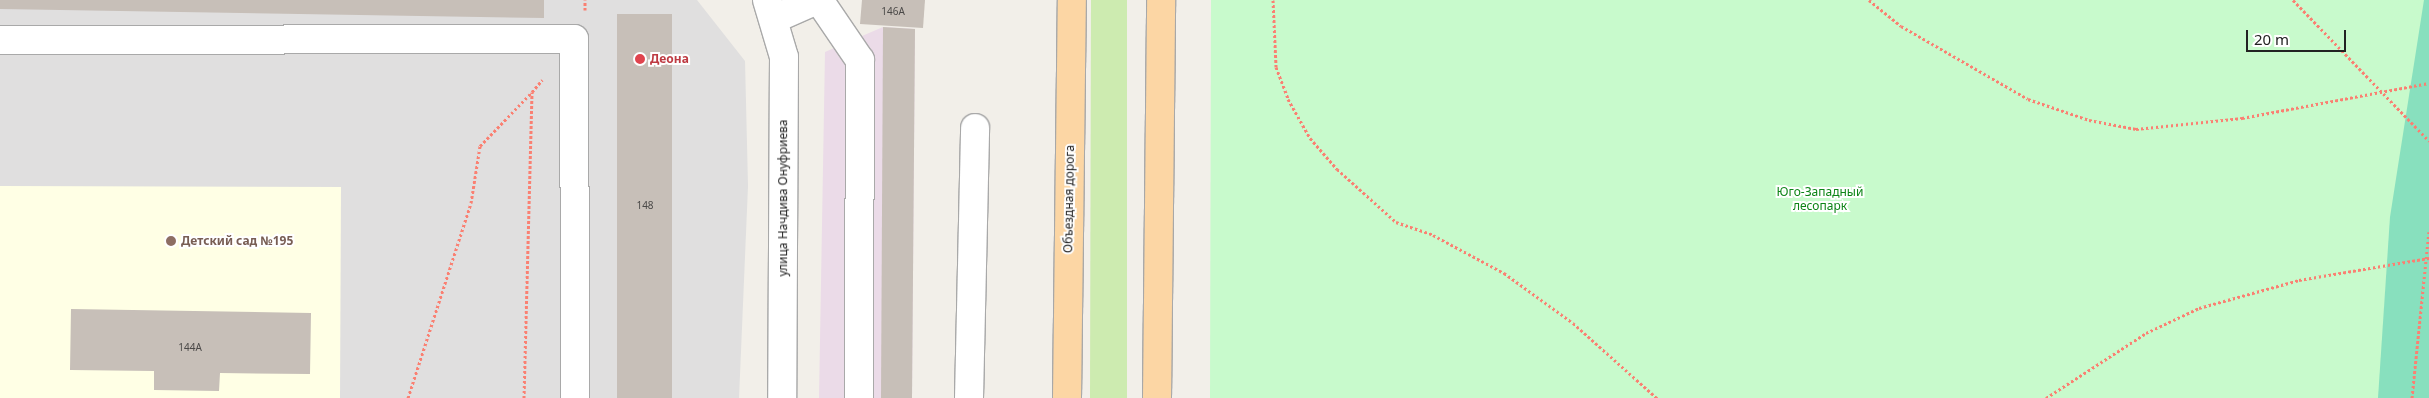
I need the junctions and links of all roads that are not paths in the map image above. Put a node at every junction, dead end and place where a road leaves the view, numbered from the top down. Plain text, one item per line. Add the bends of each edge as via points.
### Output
1 (818, 0) edge
2 (1072, 0) edge
3 (1161, 0) edge
4 (771, 9) edge
5 (0, 40) edge
6 (975, 128) dead end
7 (575, 398) edge
8 (782, 398) edge
9 (859, 398) edge
10 (969, 398) edge
11 (1067, 398) edge
12 (1157, 398) edge

1 - 4 street
1 - 9 street via 860,60
2 - 11 main road, Объездная дорога
3 - 12 main road
4 - 8 street, улица Начдива Онуфриева via 784,58
5 - 7 street via 574,39
6 - 10 street

